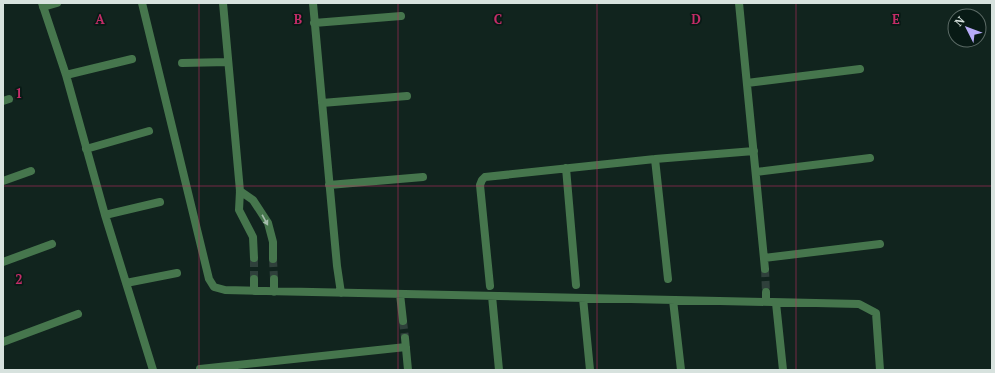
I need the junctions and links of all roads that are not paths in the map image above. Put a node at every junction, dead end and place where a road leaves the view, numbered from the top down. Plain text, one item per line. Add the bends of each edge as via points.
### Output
1 (57, 3) edge
2 (142, 3) edge
3 (223, 3) edge
4 (312, 3) edge
5 (739, 3) edge
6 (42, 5) edge
7 (401, 16) dead end
8 (314, 23) junction
9 (132, 59) dead end
10 (228, 62) junction
11 (182, 63) dead end
12 (860, 69) dead end
13 (66, 76) junction
14 (747, 83) junction
15 (407, 96) dead end
16 (322, 103) junction
17 (149, 131) dead end
18 (86, 149) junction
19 (754, 151) junction
20 (870, 158) dead end
21 (655, 159) junction
22 (566, 168) junction
23 (31, 171) dead end
24 (756, 172) junction
25 (423, 177) dead end
26 (3, 181) edge
27 (329, 185) junction
28 (240, 191) junction
29 (160, 202) dead end
30 (105, 215) junction
31 (52, 244) dead end
32 (880, 244) dead end
33 (254, 258) tunnel mouth
34 (764, 258) junction
35 (273, 259) tunnel mouth
36 (3, 262) edge
37 (765, 269) tunnel mouth
38 (177, 273) dead end
39 (254, 279) tunnel mouth
40 (668, 279) dead end
41 (274, 280) tunnel mouth
42 (126, 283) junction
43 (576, 285) dead end
44 (490, 286) dead end
45 (254, 291) junction
46 (274, 292) junction
47 (766, 292) tunnel mouth
48 (341, 293) junction
49 (400, 294) junction
50 (492, 296) junction
51 (582, 298) junction
52 (673, 300) junction
53 (766, 302) junction
54 (776, 303) junction
55 (78, 314) dead end
56 (403, 321) tunnel mouth
57 (405, 338) tunnel mouth
58 (3, 342) edge
59 (406, 347) junction
60 (200, 369) dead end
61 (153, 370) edge
62 (408, 370) edge
63 (499, 370) edge
64 (590, 370) edge
65 (681, 370) edge
66 (783, 370) edge
67 (880, 370) edge

1 - 6 street
2 - 45 street via 209,279 214,286 225,290
3 - 10 street
4 - 8 street
5 - 14 street
6 - 13 street
7 - 8 street
8 - 16 street
9 - 13 street
10 - 11 street
10 - 28 street
12 - 14 street
13 - 18 street
14 - 19 street
15 - 16 street
16 - 27 street
17 - 18 street
18 - 30 street
19 - 21 street
19 - 24 street
20 - 24 street
21 - 22 street
21 - 40 street
22 - 43 street
22 - 44 street via 484,177 482,180 480,186
23 - 26 street
24 - 34 street
25 - 27 street
27 - 48 street
28 - 33 street via 239,210 253,237
28 -> 35 street via 253,200 268,223 273,242
29 - 30 street
30 - 42 street
31 - 36 street
32 - 34 street
34 - 37 street
38 - 42 street
39 - 45 street
41 - 46 street
42 - 61 street
45 - 46 street
46 - 48 street
47 - 53 street
48 - 49 street
49 - 50 street
49 - 56 street
50 - 51 street
50 - 63 street
51 - 52 street
51 - 64 street
52 - 53 street
52 - 65 street
53 - 54 street
54 - 66 street
54 - 67 street via 859,304 876,313
55 - 58 street
57 - 59 street
59 - 60 street
59 - 62 street

